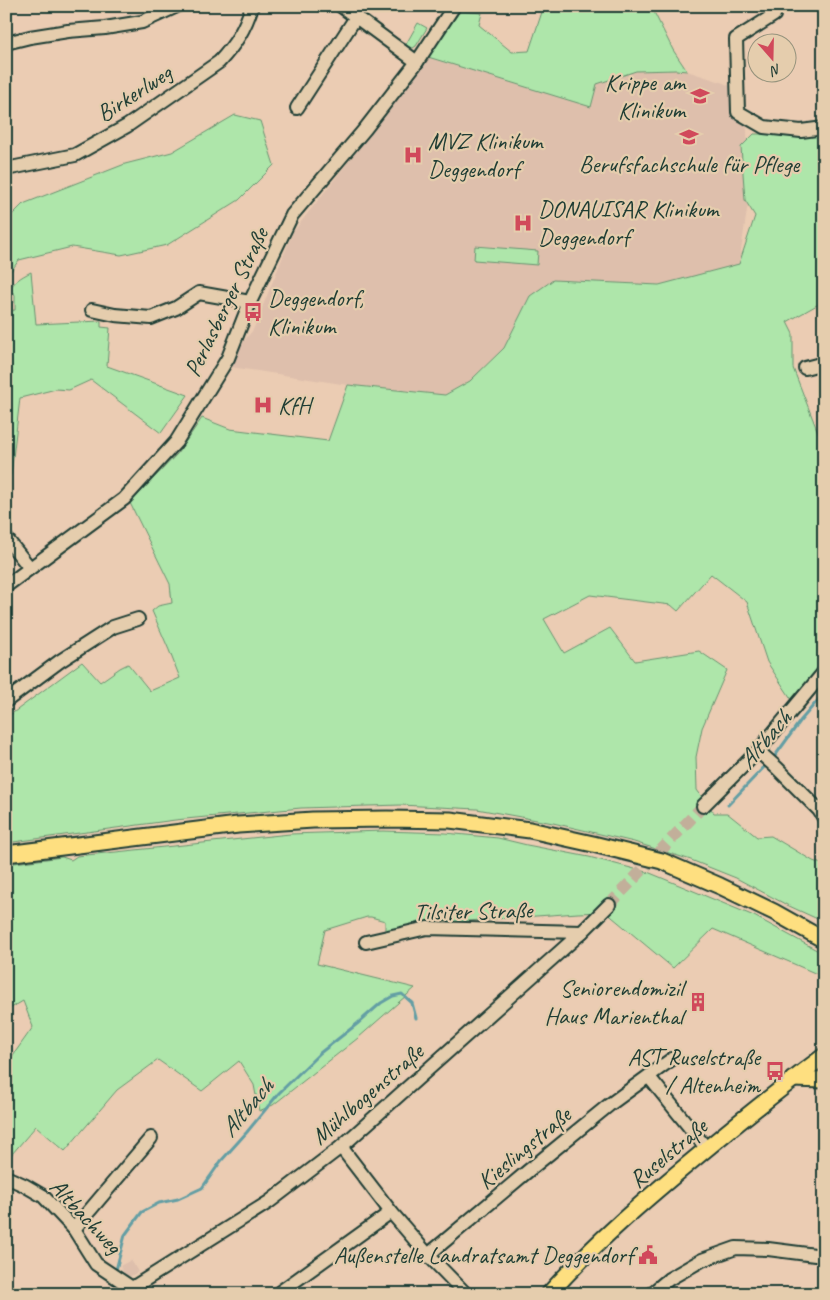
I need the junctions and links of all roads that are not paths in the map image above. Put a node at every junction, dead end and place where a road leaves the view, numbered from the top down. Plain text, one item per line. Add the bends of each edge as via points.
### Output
1 (177, 6) edge
2 (252, 6) edge
3 (341, 6) edge
4 (454, 6) edge
5 (773, 6) edge
6 (356, 17) junction
7 (6, 43) edge
8 (417, 62) junction
9 (297, 108) dead end
10 (824, 128) edge
11 (6, 169) edge
12 (250, 302) junction
13 (92, 310) dead end
14 (824, 363) edge
15 (805, 368) dead end
16 (6, 538) edge
17 (30, 568) junction
18 (6, 586) edge
19 (138, 619) dead end
20 (824, 672) edge
21 (6, 701) edge
22 (758, 751) junction
23 (703, 806) tunnel mouth
24 (824, 818) edge
25 (6, 854) edge
26 (609, 905) tunnel mouth
27 (582, 932) junction
28 (824, 940) edge
29 (366, 942) dead end
30 (824, 1056) edge
31 (672, 1059) dead end
32 (649, 1076) junction
33 (793, 1079) junction
34 (824, 1080) edge
35 (151, 1138) dead end
36 (341, 1147) junction
37 (707, 1149) junction
38 (6, 1177) edge
39 (391, 1212) junction
40 (74, 1229) junction
41 (428, 1255) junction
42 (824, 1255) edge
43 (132, 1288) joint
44 (277, 1294) edge
45 (466, 1294) edge
46 (549, 1294) edge
47 (651, 1294) edge

1 - 7 street via 142,22
2 - 11 street, Birkerlweg via 242,33 218,62 127,126 75,155
3 - 6 street
4 - 8 street, Perlasberger Straße
5 - 10 street via 774,16 736,39 738,112 764,127 801,131
6 - 8 street
6 - 9 street
8 - 12 street, Perlasberger Straße via 292,215
12 - 13 street via 200,293 151,318
12 - 17 street, Perlasberger Straße via 228,358 176,442 124,499
14 - 15 street
16 - 17 street
17 - 18 street, Perlasberger Straße
19 - 21 street via 113,627
20 - 22 street
22 - 23 street
22 - 24 street
25 - 28 main road via 238,825 313,820 450,820 530,830 662,861 774,912
26 - 27 street, Mühlbogenstraße
27 - 29 street, Tilsiter Straße via 427,928
27 - 36 street, Mühlbogenstraße
30 - 33 main road, Ruselstraße
31 - 32 street, Kieslingstraße
32 - 37 street
32 - 41 street, Kieslingstraße via 609,1105
33 - 34 main road
33 - 37 main road, Ruselstraße
35 - 40 street
36 - 39 street
36 - 43 street, Mühlbogenstraße via 268,1202
37 - 46 main road, Ruselstraße via 606,1236
38 - 40 street, Altbachweg via 43,1196
39 - 41 street
39 - 44 street
40 - 43 street, Altbachweg via 96,1264
41 - 45 street
42 - 47 street via 736,1248 702,1260

